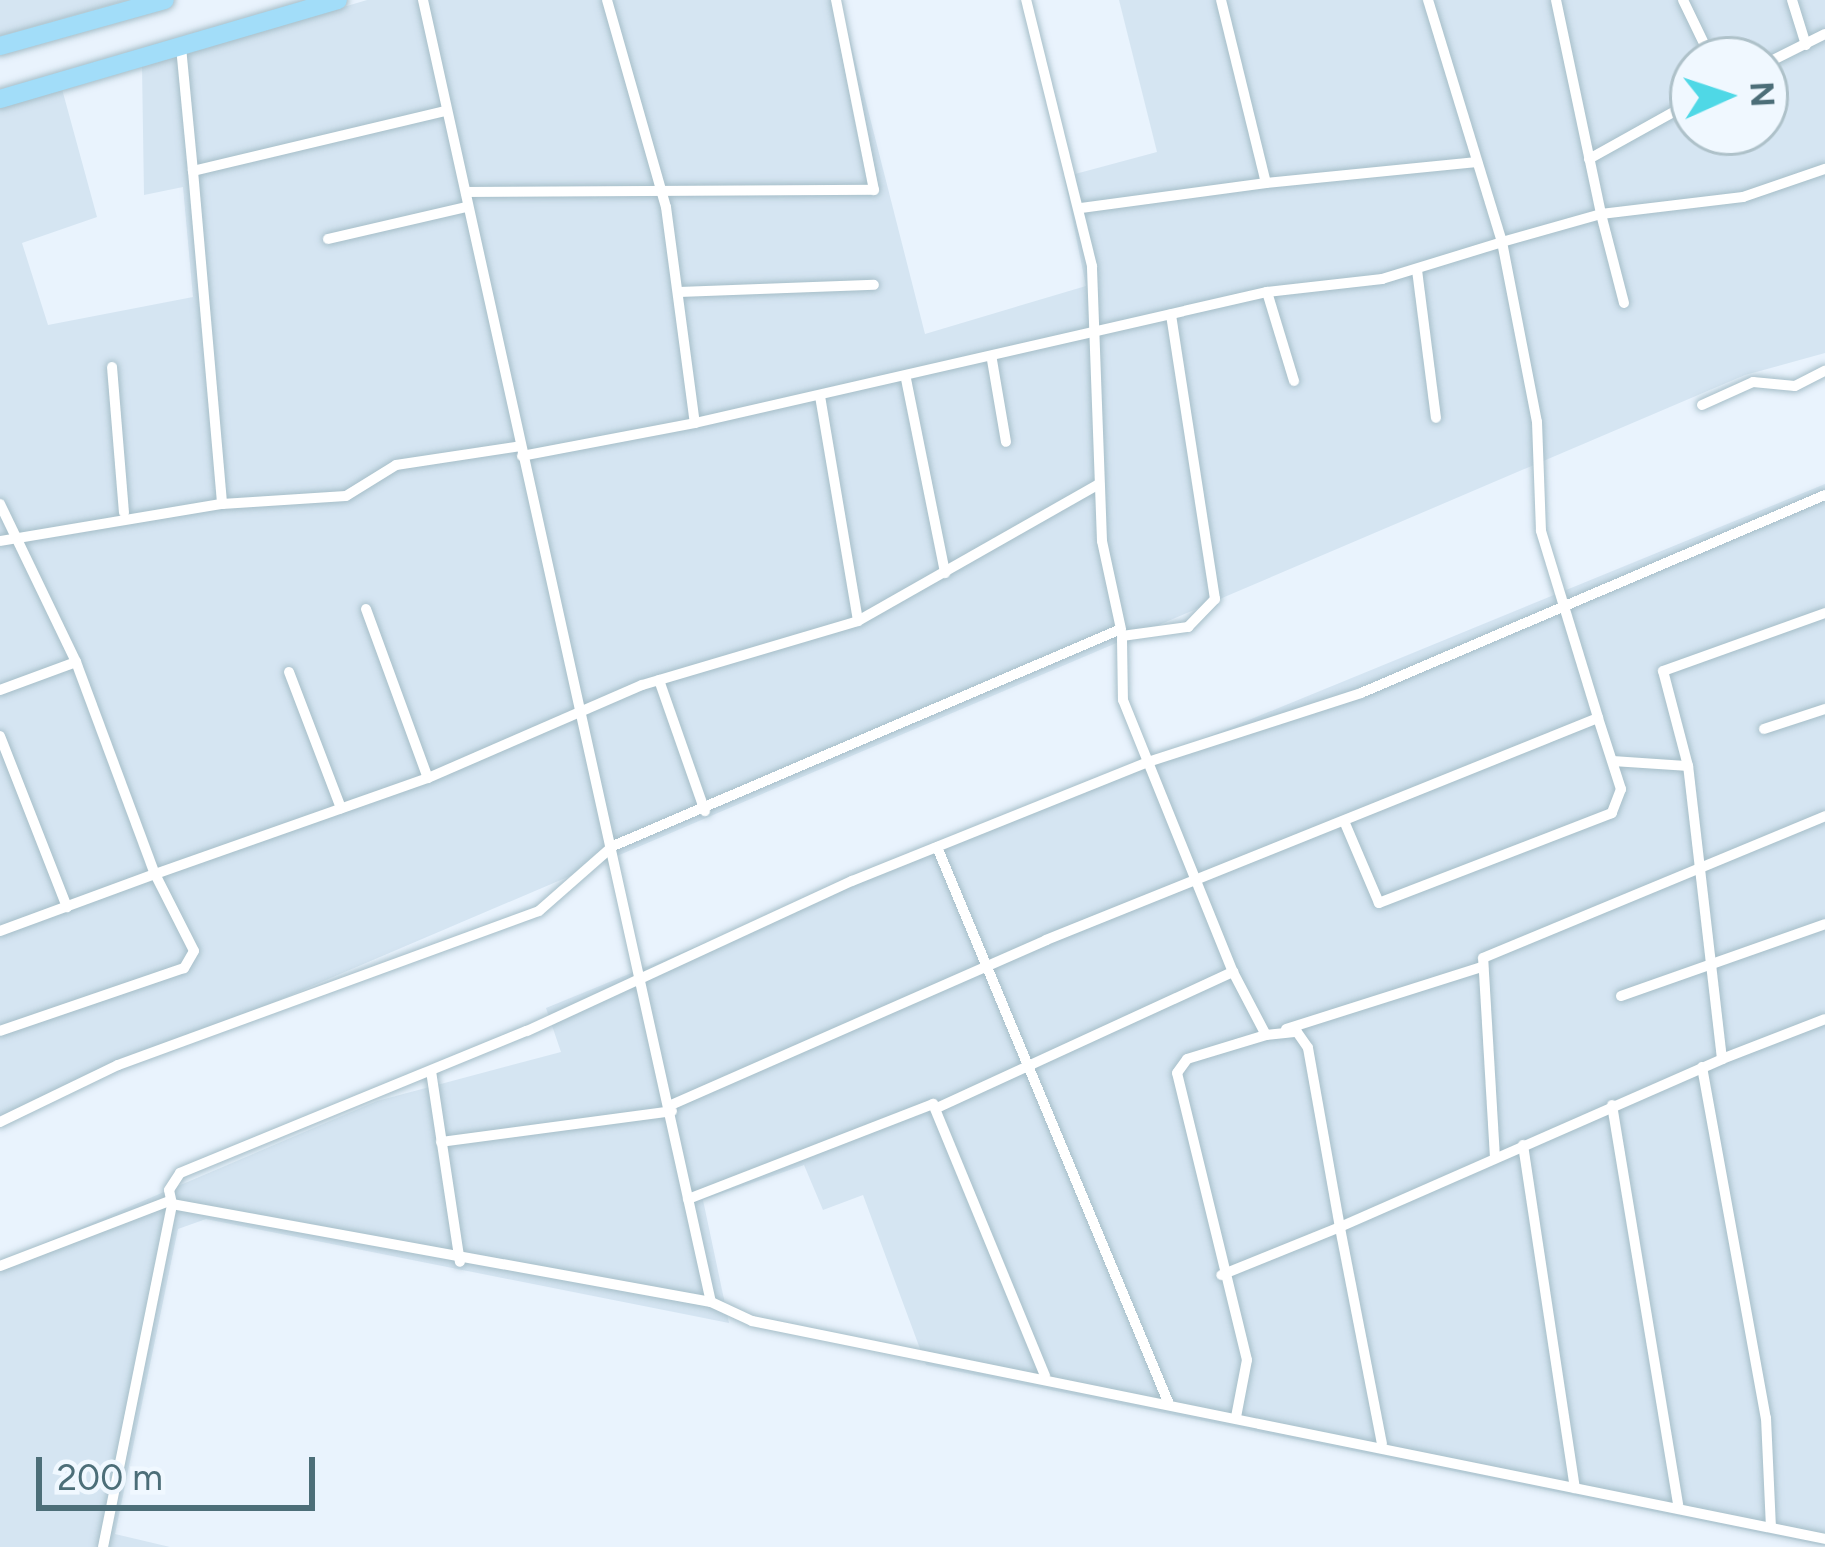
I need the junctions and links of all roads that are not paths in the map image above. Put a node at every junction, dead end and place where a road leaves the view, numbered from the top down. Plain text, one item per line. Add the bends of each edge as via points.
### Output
1 (164, 0) edge
2 (338, 0) edge
3 (423, 0) edge
4 (607, 0) edge
5 (836, 0) edge
6 (1026, 0) edge
7 (1221, 0) edge
8 (1428, 0) edge
9 (1556, 0) edge
10 (1683, 0) edge
11 (1792, 0) edge
12 (1825, 34) edge
13 (1700, 36) edge
14 (1806, 45) junction
15 (0, 46) edge
16 (181, 47) junction
17 (1789, 53) edge
18 (0, 99) edge
19 (444, 111) junction
20 (1669, 114) edge
21 (1589, 159) junction
22 (1477, 162) junction
23 (1825, 169) edge
24 (193, 171) junction
25 (1266, 183) junction
26 (658, 190) junction
27 (466, 192) junction
28 (467, 207) junction
29 (1081, 208) junction
30 (1601, 214) junction
31 (328, 239) dead end
32 (1502, 242) junction
33 (1417, 270) junction
34 (874, 286) dead end
35 (679, 292) junction
36 (1267, 292) junction
37 (1624, 303) dead end
38 (1171, 314) junction
39 (1096, 332) junction
40 (992, 360) junction
41 (112, 368) dead end
42 (1825, 371) edge
43 (906, 379) junction
44 (1294, 381) dead end
45 (820, 396) junction
46 (1702, 405) dead end
47 (1436, 418) dead end
48 (695, 423) junction
49 (1006, 442) dead end
50 (521, 451) junction
51 (1100, 484) junction
52 (1825, 495) edge
53 (0, 504) edge
54 (222, 504) junction
55 (124, 513) junction
56 (6, 539) edge
57 (945, 572) junction
58 (1567, 600) junction
59 (366, 609) dead end
60 (1825, 613) edge
61 (858, 621) junction
62 (1121, 634) junction
63 (76, 662) junction
64 (290, 672) dead end
65 (659, 680) junction
66 (0, 690) edge
67 (1825, 709) edge
68 (582, 713) junction
69 (1598, 718) junction
70 (1764, 729) dead end
71 (0, 736) edge
72 (1614, 760) junction
73 (1148, 762) junction
74 (1688, 766) junction
75 (428, 778) junction
76 (341, 808) junction
77 (705, 811) junction
78 (1825, 816) edge
79 (1344, 821) junction
80 (614, 846) junction
81 (937, 847) junction
82 (1701, 866) junction
83 (155, 874) junction
84 (1195, 880) junction
85 (67, 907) junction
86 (1825, 924) edge
87 (0, 931) edge
88 (1482, 967) junction
89 (1709, 969) junction
90 (1233, 972) junction
91 (988, 973) junction
92 (638, 982) junction
93 (1621, 996) dead end
94 (1825, 1018) edge
95 (0, 1031) edge
96 (1282, 1031) junction
97 (1266, 1035) junction
98 (1722, 1059) junction
99 (1025, 1061) junction
100 (1702, 1067) junction
101 (431, 1071) junction
102 (1612, 1106) junction
103 (939, 1107) junction
104 (671, 1108) junction
105 (0, 1123) edge
106 (441, 1142) junction
107 (1522, 1145) junction
108 (1495, 1158) junction
109 (688, 1199) junction
110 (170, 1203) junction
111 (1340, 1227) junction
112 (460, 1262) junction
113 (0, 1266) edge
114 (1221, 1275) junction
115 (711, 1302) junction
116 (1045, 1376) junction
117 (1169, 1404) junction
118 (1236, 1418) junction
119 (1382, 1444) junction
120 (1575, 1488) junction
121 (1678, 1505) junction
122 (1771, 1527) junction
123 (1825, 1539) edge
124 (103, 1547) edge

1 - 15 highway
2 - 16 highway
3 - 19 street
4 - 26 street
5 - 26 street via 878,188
6 - 29 street
7 - 25 street
8 - 22 street
9 - 21 street
10 - 13 street
11 - 14 street
12 - 14 street
14 - 17 street
16 - 18 highway
16 - 24 street
19 - 24 street
19 - 27 street
20 - 21 street
21 - 30 street
22 - 25 street
22 - 32 street
23 - 30 street via 1743,197
24 - 54 street
25 - 29 street
26 - 27 street
26 - 35 street
27 - 28 street
28 - 31 street
28 - 50 street
29 - 39 street
30 - 32 street
30 - 37 street
32 - 33 street
32 - 58 street via 1538,422 1541,531
33 - 36 street
33 - 47 street
34 - 35 street
35 - 48 street
36 - 38 street
36 - 44 street
38 - 39 street
38 - 62 street via 1215,598 1188,626
39 - 40 street
39 - 51 street
40 - 43 street
40 - 49 street
41 - 55 street
42 - 46 street via 1795,386 1753,382
43 - 45 street
43 - 57 street
45 - 48 street
45 - 61 street
48 - 50 street
50 - 54 street via 396,464 346,496
50 - 68 street
51 - 57 street
51 - 62 street
52 - 58 street
53 - 56 street
54 - 55 street
55 - 56 street
56 - 63 street
57 - 61 street
58 - 69 street
58 - 73 street via 1309,713
59 - 75 street
60 - 74 street via 1668,664
61 - 65 street
62 - 73 street via 1117,675
62 - 77 street
63 - 66 street
63 - 83 street
64 - 76 street
65 - 68 street
65 - 77 street
67 - 70 street
68 - 75 street
68 - 80 street
69 - 72 street
69 - 79 street
71 - 85 street
72 - 74 street
72 - 79 street via 1622,801 1612,813 1379,903
73 - 81 street
73 - 84 street
74 - 82 street
75 - 76 street
76 - 83 street
77 - 80 street
78 - 82 street
79 - 84 street
80 - 92 street
80 - 105 street via 539,911 174,1054 118,1065
81 - 91 street
81 - 92 street
82 - 88 street via 1500,947
82 - 89 street
83 - 85 street
83 - 95 street via 192,960
84 - 90 street
84 - 91 street
85 - 87 street
86 - 89 street
88 - 96 street
88 - 108 street
89 - 93 street
89 - 98 street
90 - 97 street
90 - 99 street
91 - 99 street
91 - 104 street
92 - 101 street
92 - 104 street
94 - 98 street
96 - 97 street
96 - 111 street via 1309,1048
97 - 114 street via 1187,1059 1177,1073
98 - 100 street
99 - 103 street
99 - 117 street
100 - 102 street
100 - 122 street via 1766,1418
101 - 106 street
101 - 110 street via 180,1173
102 - 107 street
102 - 121 street
103 - 109 street via 913,1104
103 - 116 street
104 - 106 street
104 - 109 street
106 - 112 street
107 - 108 street
107 - 120 street
108 - 111 street
109 - 115 street
110 - 112 street
110 - 113 street
110 - 124 street
111 - 114 street
111 - 119 street
112 - 115 street
114 - 118 street via 1249,1377
115 - 116 street via 752,1321
116 - 117 street
117 - 118 street
118 - 119 street
119 - 120 street
120 - 121 street
121 - 122 street
122 - 123 street

